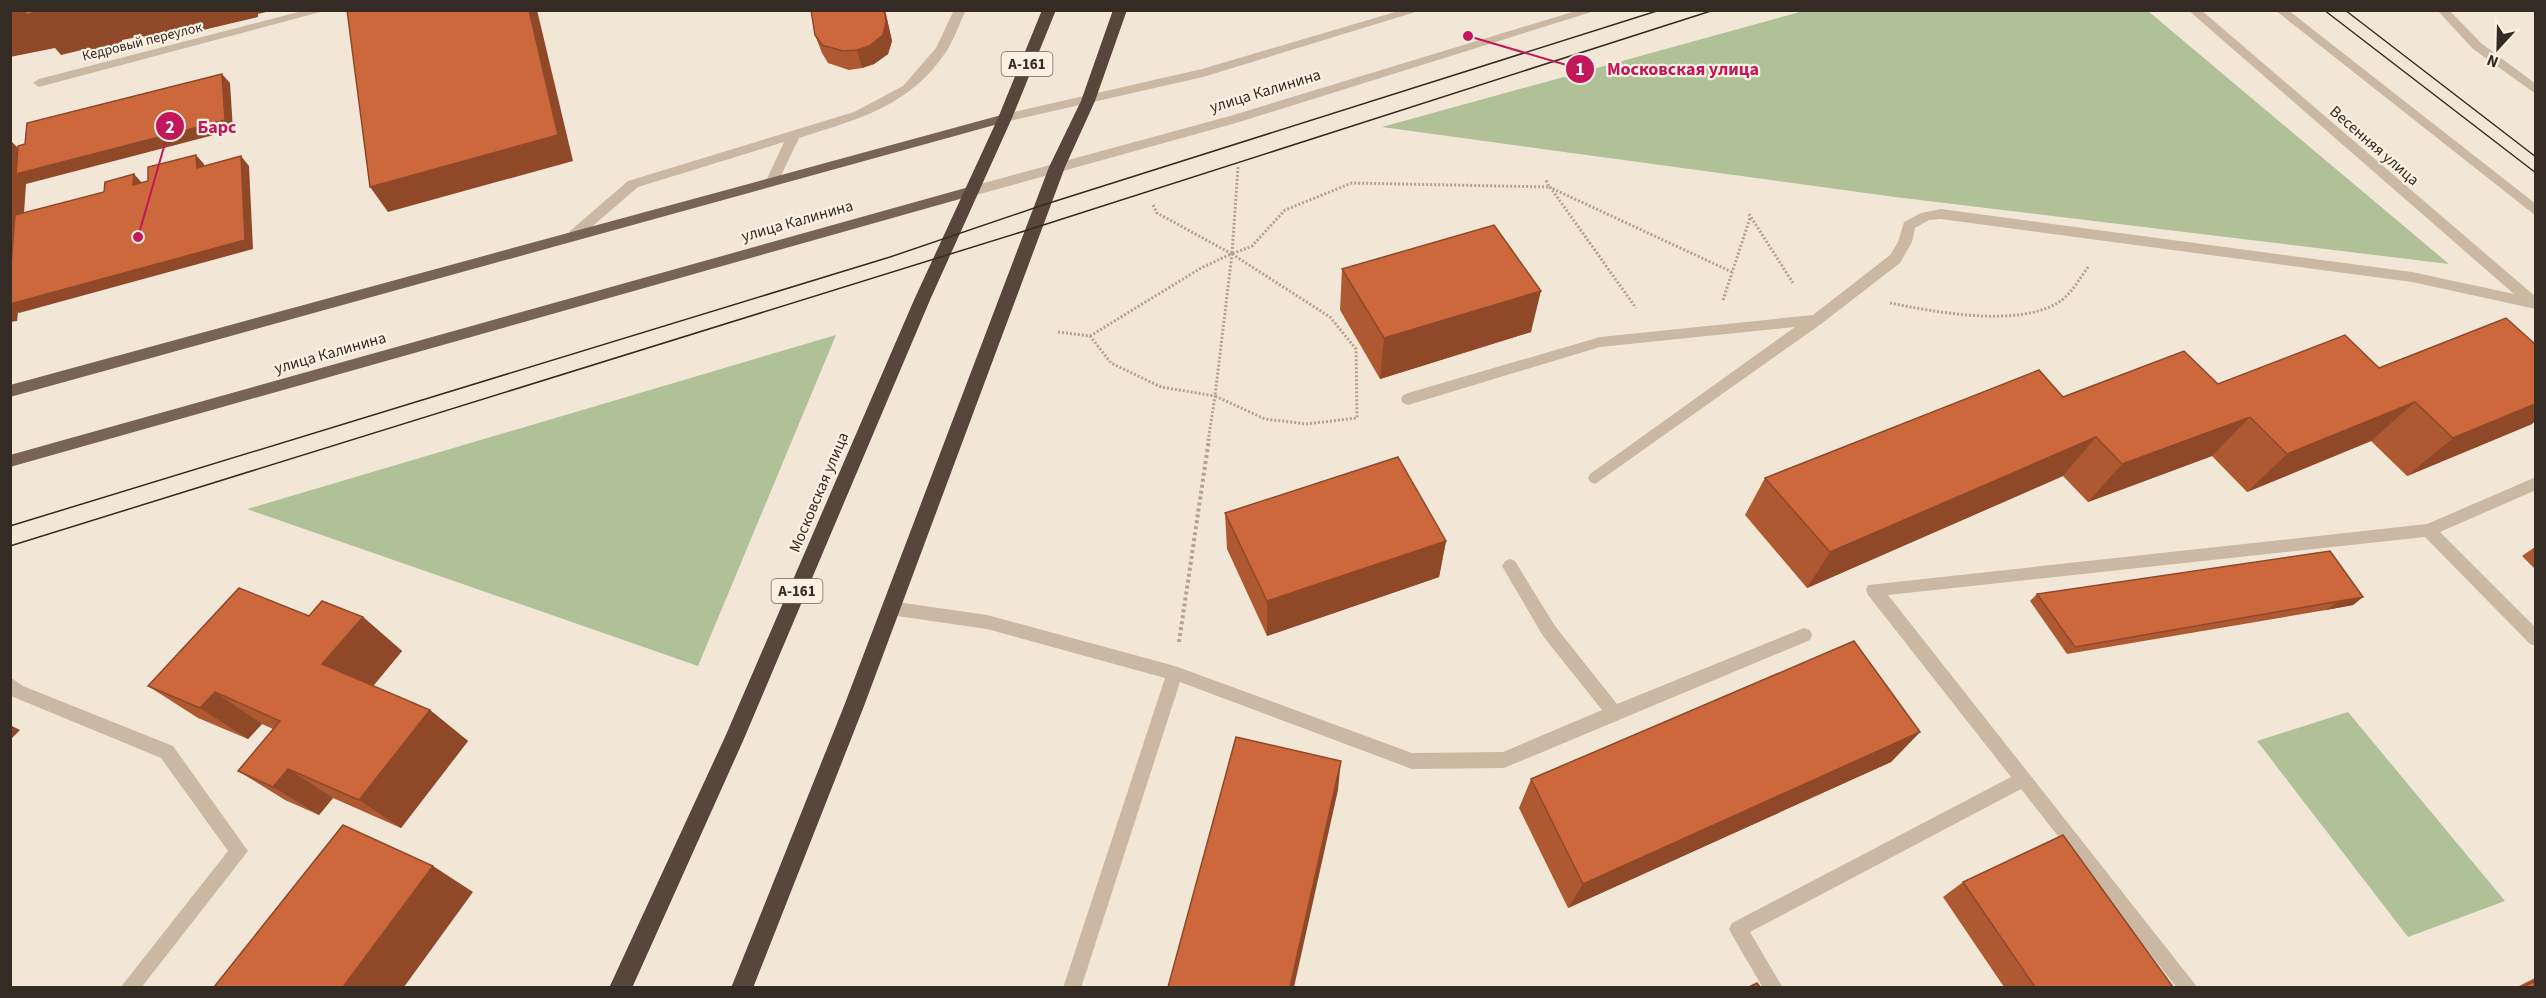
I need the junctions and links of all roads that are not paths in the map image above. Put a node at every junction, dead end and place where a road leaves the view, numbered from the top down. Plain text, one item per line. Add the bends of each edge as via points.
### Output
1 (323, 10) edge
2 (960, 10) edge
3 (1049, 10) edge
4 (1120, 10) edge
5 (1417, 10) edge
6 (1593, 10) edge
7 (2193, 10) edge
8 (2280, 10) edge
9 (2442, 10) edge
10 (39, 83) dead end
11 (2535, 90) edge
12 (1088, 101) junction
13 (1005, 118) junction
14 (794, 134) junction
15 (1057, 167) junction
16 (772, 181) junction
17 (969, 192) junction
18 (2535, 211) edge
19 (575, 234) junction
20 (2535, 305) edge
21 (1816, 320) junction
22 (10, 391) edge
23 (1408, 399) dead end
24 (10, 461) edge
25 (1595, 478) dead end
26 (2535, 483) edge
27 (2428, 530) junction
28 (1510, 566) dead end
29 (890, 608) junction
30 (1804, 635) dead end
31 (2535, 639) edge
32 (1175, 672) junction
33 (10, 684) edge
34 (1614, 713) junction
35 (2024, 779) junction
36 (129, 987) edge
37 (620, 987) edge
38 (742, 987) edge
39 (1072, 987) edge
40 (1774, 987) edge
41 (2189, 987) edge

1 - 10 street, Кедровый переулок
2 - 14 street via 941,50 907,88 858,115
3 - 13 highway, Московская улица / А-161
4 - 12 highway
5 - 12 street, улица Калинина via 1203,73
6 - 15 street, улица Калинина via 1232,120
7 - 20 street, Весенняя улица
8 - 18 street
9 - 11 street via 2477,46
12 - 13 street, улица Калинина
12 - 15 highway
13 - 16 main road, улица Калинина
13 - 17 highway, Московская улица / А-161
14 - 16 street
14 - 19 street via 633,184
15 - 17 street, улица Калинина
15 - 29 highway
16 - 19 main road, улица Калинина
17 - 24 main road, улица Калинина
17 - 37 highway, Московская улица / А-161 via 733,741
19 - 22 main road, улица Калинина
20 - 21 street via 2412,277 1941,214 1909,225 1895,259
21 - 23 street via 1600,342
21 - 25 street
26 - 27 street
27 - 31 street
27 - 35 street via 1874,590
28 - 34 street via 1549,631
29 - 32 street via 987,622
29 - 38 highway
30 - 34 street
32 - 34 street via 1412,760 1504,760
32 - 39 street
33 - 36 street via 17,691 167,752 239,851
35 - 40 street via 1738,929
35 - 41 street

